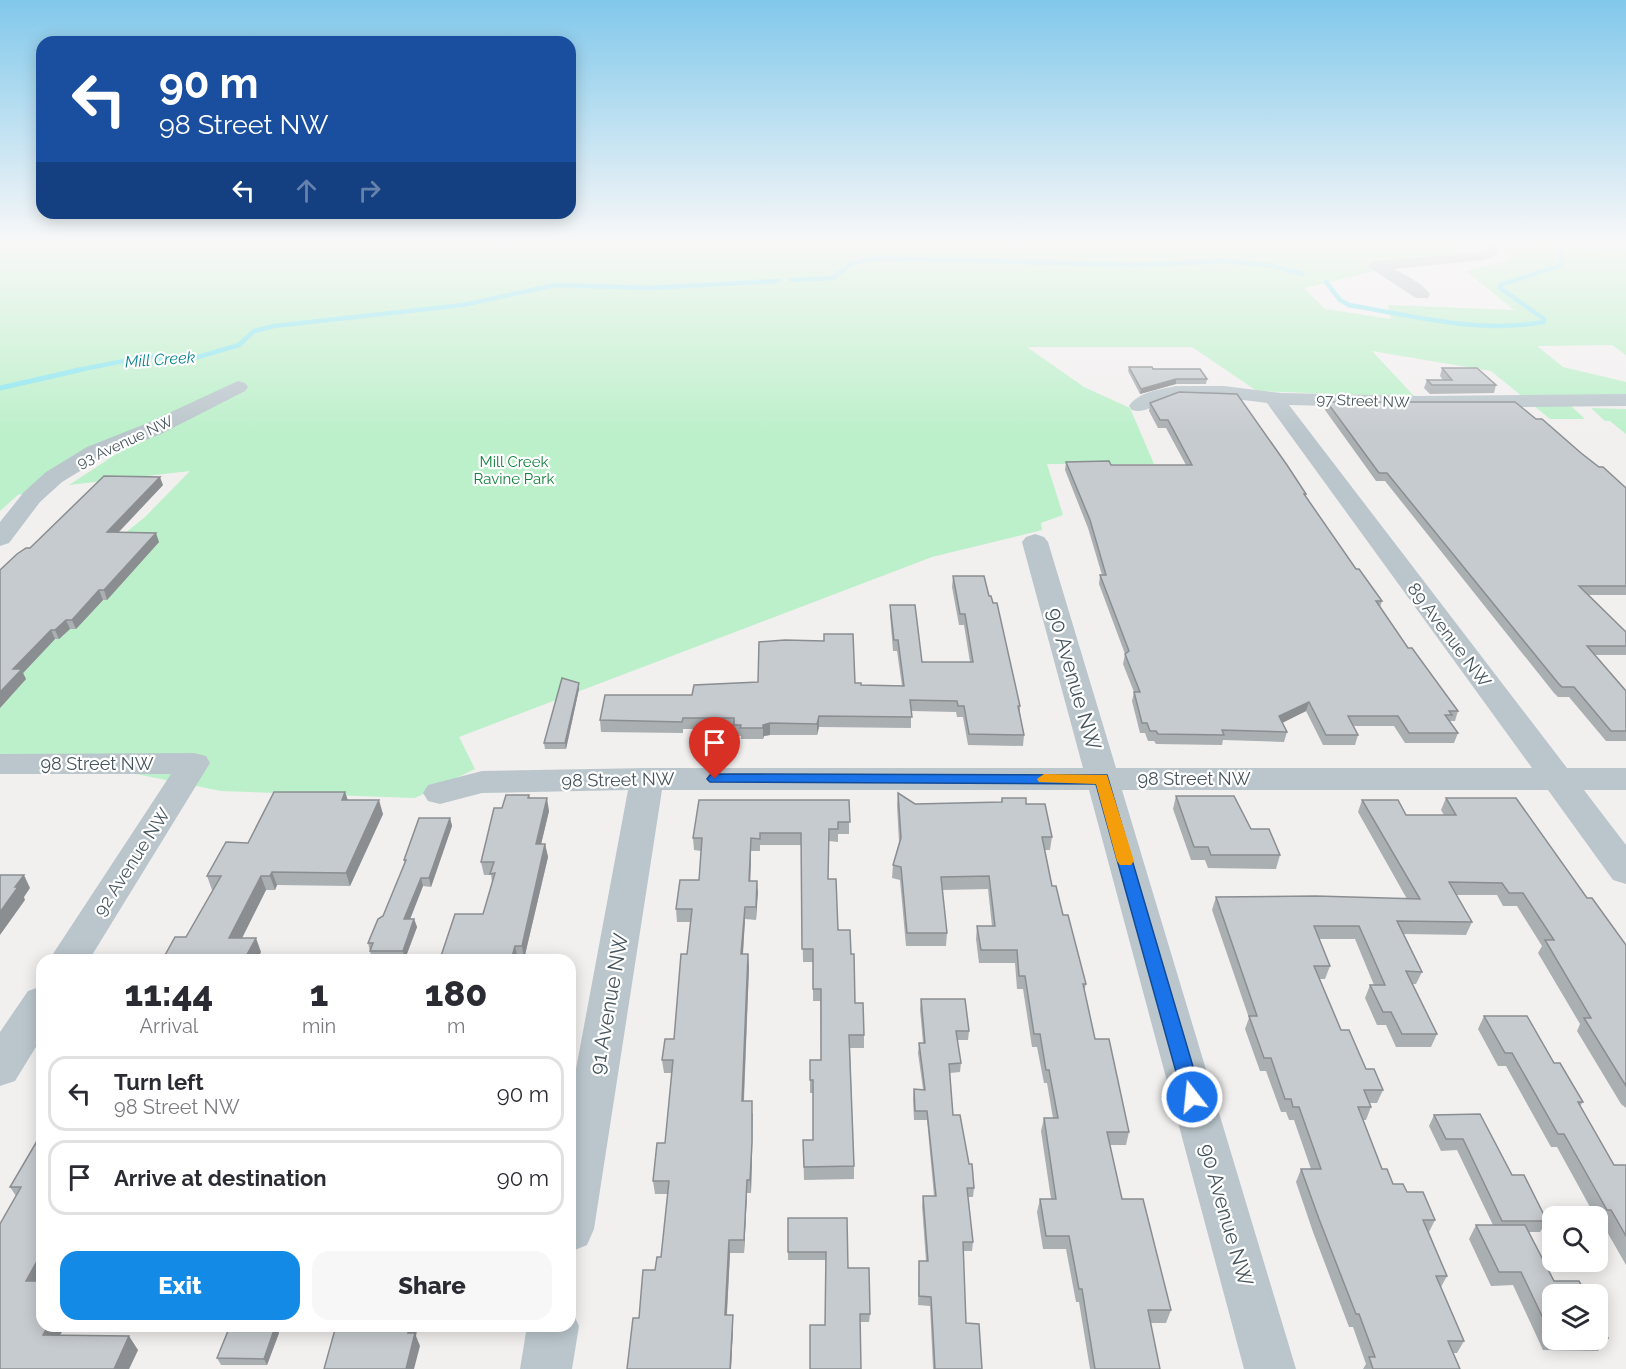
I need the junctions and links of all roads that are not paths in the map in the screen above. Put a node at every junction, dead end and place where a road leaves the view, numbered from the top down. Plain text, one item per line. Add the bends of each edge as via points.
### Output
1 (238, 387) dead end
2 (1273, 398) junction
3 (1626, 400) edge
4 (1139, 406) dead end
5 (0, 538) edge
6 (1035, 542) dead end
7 (194, 763) joint
8 (0, 764) edge
9 (647, 779) junction
10 (1102, 779) junction
11 (1557, 779) junction
12 (1626, 779) edge
13 (440, 793) dead end
14 (1626, 872) edge
15 (73, 954) edge
16 (36, 1011) edge
17 (0, 1068) edge
18 (576, 1194) edge
19 (552, 1332) edge
20 (546, 1369) edge
21 (1270, 1369) edge

1 - 5 street, 93 Avenue NW via 162,426 95,452 54,477 32,497
2 - 3 street, 97 Street NW via 1419,402
2 - 4 street, 97 Street NW via 1176,392
2 - 11 street, 89 Avenue NW
6 - 10 street, 90 Avenue NW
7 - 8 street, 98 Street NW
7 - 15 street, 92 Avenue NW
9 - 10 street, 98 Street NW
9 - 13 street, 98 Street NW via 482,782
9 - 18 street, 91 Avenue NW
10 - 11 street, 98 Street NW
10 - 21 street, 90 Avenue NW
11 - 12 street, 98 Street NW
11 - 14 street, 89 Avenue NW
16 - 17 street
19 - 20 street

